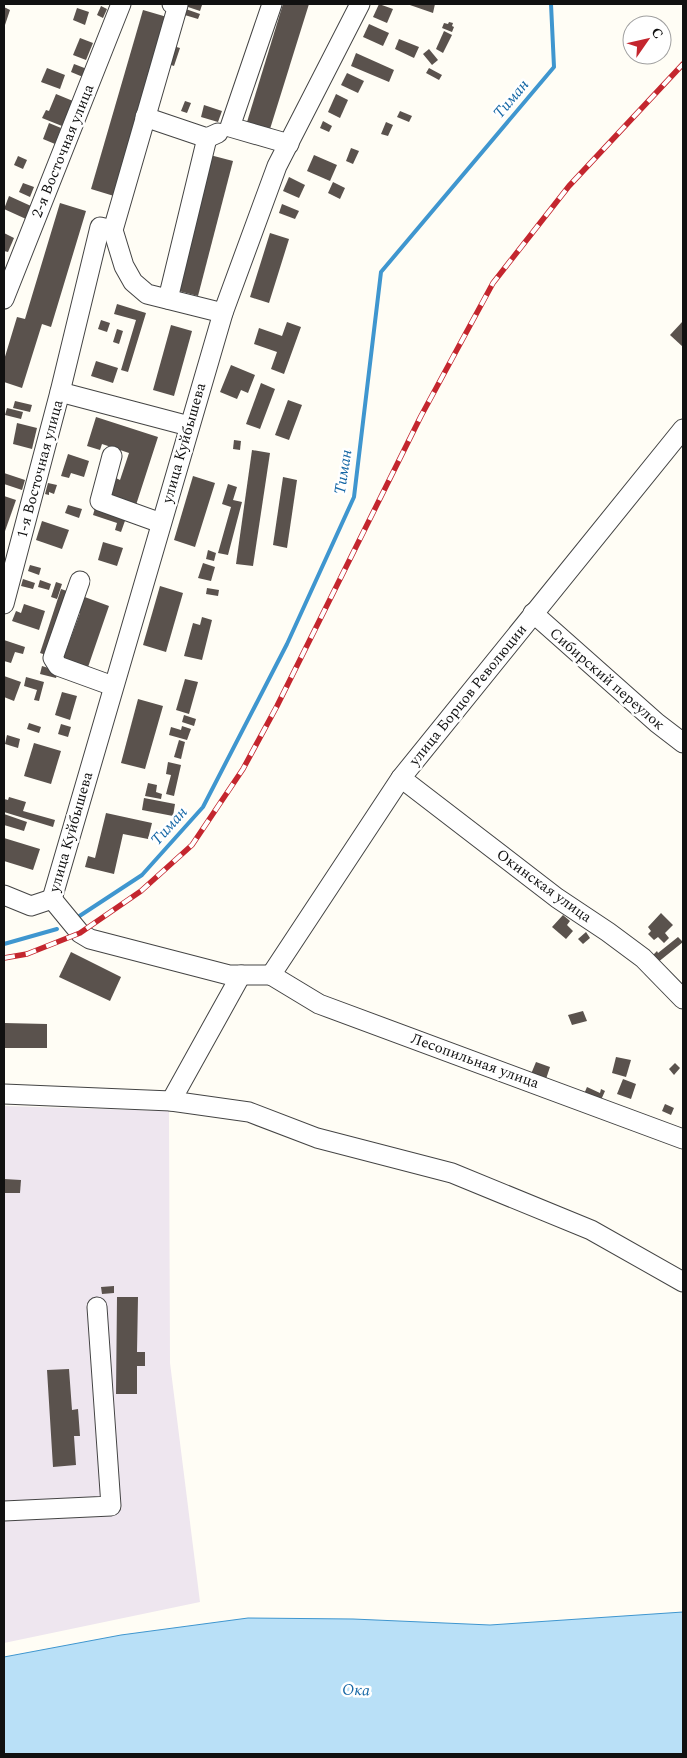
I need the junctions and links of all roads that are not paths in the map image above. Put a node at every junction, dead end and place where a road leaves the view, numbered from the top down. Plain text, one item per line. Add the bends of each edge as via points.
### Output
1 (122, 4) edge
2 (172, 4) edge
3 (272, 4) edge
4 (360, 4) edge
5 (145, 117) junction
6 (230, 127) junction
7 (207, 138) junction
8 (288, 144) junction
9 (113, 230) junction
10 (4, 299) edge
11 (168, 299) junction
12 (222, 313) junction
13 (60, 392) junction
14 (189, 426) junction
15 (683, 429) edge
16 (112, 456) dead end
17 (161, 523) junction
18 (80, 581) dead end
19 (4, 604) edge
20 (533, 613) junction
21 (113, 686) junction
22 (683, 743) edge
23 (401, 778) junction
24 (4, 895) edge
25 (52, 899) junction
26 (241, 975) junction
27 (271, 975) junction
28 (683, 999) edge
29 (4, 1094) edge
30 (171, 1101) junction
31 (683, 1139) edge
32 (683, 1282) edge
33 (98, 1307) dead end
34 (4, 1511) edge

1 - 10 street, 2-я Восточная улица
2 - 5 street via 178,6
3 - 6 street
4 - 8 street, улица Куйбышева
5 - 7 street
5 - 9 street
6 - 7 street
6 - 8 street
7 - 11 street
8 - 12 street, улица Куйбышева
9 - 11 street via 124,266 133,282 147,294
9 - 13 street, 1-я Восточная улица via 100,228
11 - 12 street
12 - 14 street, улица Куйбышева
13 - 14 street
13 - 19 street, 1-я Восточная улица
14 - 17 street, улица Куйбышева
15 - 20 street, улица Борцов Революции
16 - 17 street via 100,501
17 - 21 street, улица Куйбышева
18 - 21 street via 53,658 58,666
20 - 22 street, Сибирский переулок
20 - 23 street, улица Борцов Революции
21 - 25 street, улица Куйбышева
23 - 27 street, улица Борцов Революции
23 - 28 street, Окинская улица via 557,898 643,958
24 - 25 street via 31,906
25 - 26 street via 80,934 90,939 229,975
26 - 27 street
26 - 30 street
27 - 31 street, Лесопильная улица via 319,1004
29 - 30 street
30 - 32 street via 249,1112 317,1138 452,1173 591,1230
33 - 34 street via 111,1506

